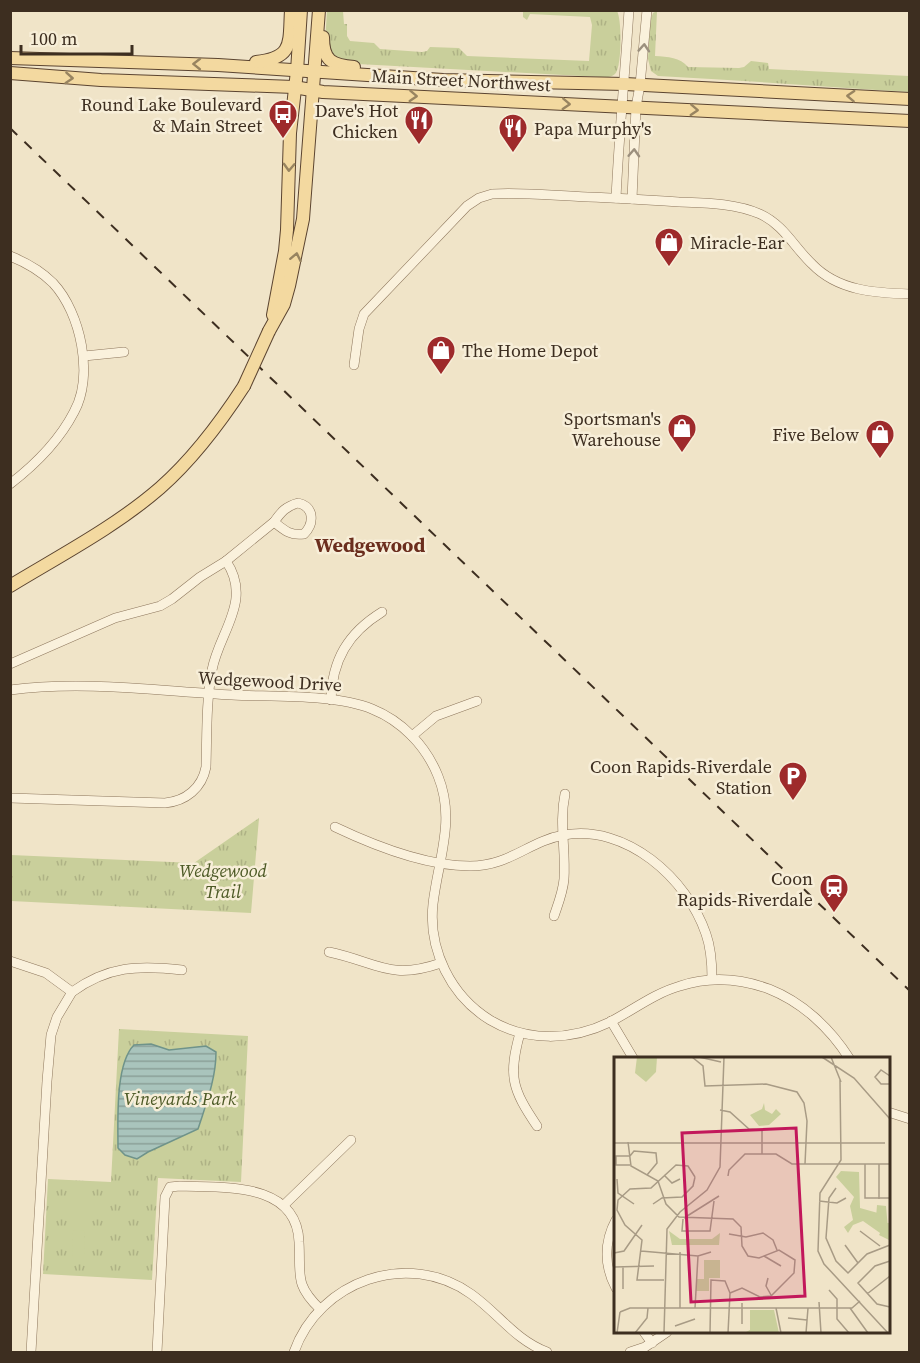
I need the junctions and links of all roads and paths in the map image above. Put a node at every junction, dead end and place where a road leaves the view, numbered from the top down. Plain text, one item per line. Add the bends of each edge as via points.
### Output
1 (291, 10) edge
2 (301, 10) edge
3 (321, 10) edge
4 (629, 10) edge
5 (647, 10) edge
6 (10, 58) edge
7 (238, 67) junction
8 (297, 70) junction
9 (10, 73) edge
10 (314, 73) junction
11 (443, 80) junction
12 (625, 84) junction
13 (640, 85) junction
14 (294, 87) junction
15 (313, 91) junction
16 (909, 99) edge
17 (620, 106) junction
18 (636, 107) junction
19 (909, 121) edge
20 (616, 198) junction
21 (632, 199) junction
22 (10, 256) edge
23 (909, 294) edge
24 (269, 331) junction
25 (124, 352) dead end
26 (84, 356) junction
27 (354, 365) dead end
28 (10, 484) edge
29 (274, 522) dead end
30 (226, 561) junction
31 (10, 586) edge
32 (382, 612) dead end
33 (10, 664) edge
34 (10, 690) edge
35 (209, 693) junction
36 (331, 700) junction
37 (477, 701) dead end
38 (412, 736) junction
39 (565, 794) dead end
40 (10, 798) edge
41 (335, 827) dead end
42 (562, 835) junction
43 (441, 862) junction
44 (554, 916) dead end
45 (329, 952) dead end
46 (10, 961) edge
47 (441, 963) junction
48 (182, 970) dead end
49 (712, 979) junction
50 (72, 992) junction
51 (611, 1021) junction
52 (520, 1033) junction
53 (632, 1057) edge
54 (848, 1057) edge
55 (890, 1113) edge
56 (909, 1119) edge
57 (537, 1126) dead end
58 (351, 1140) dead end
59 (284, 1205) junction
60 (614, 1222) edge
61 (614, 1285) edge
62 (320, 1309) junction
63 (645, 1333) edge
64 (666, 1333) edge
65 (652, 1343) junction
66 (31, 1353) edge
67 (157, 1353) edge
68 (294, 1353) edge
69 (547, 1353) edge
70 (630, 1353) edge

1 - 7 main road via 284,54 274,60
2 - 8 main road
3 - 10 main road
3 - 11 main road via 323,50 338,66 423,71
4 - 12 street
13 -> 5 street
7 -> 6 main road, Main Street Northwest
7 - 8 main road, Main Street Northwest
8 - 10 main road, Main Street Northwest
8 - 14 main road
9 -> 14 main road, Main Street Northwest
10 - 11 main road, Main Street Northwest
10 - 15 main road
11 - 12 main road, Main Street Northwest
12 - 13 main road, Main Street Northwest
12 - 17 street
16 -> 13 main road, Main Street Northwest
13 - 18 street
14 - 15 main road, Main Street Northwest
14 -> 24 main road via 285,251
15 -> 17 main road, Main Street Northwest
24 -> 15 main road via 284,304 299,242
17 - 18 main road, Main Street Northwest
17 - 20 street
18 -> 19 main road, Main Street Northwest
21 -> 18 street
20 - 21 street
20 - 27 street via 499,194 473,201 364,314
21 - 23 street via 746,208 779,226 812,265 831,279 872,293
22 - 26 street via 53,284 70,309
24 - 31 main road, bridge via 244,386 213,431 179,470 117,520
25 - 26 street
26 - 28 street via 82,394 75,412 47,451
29 - 30 street
30 - 33 street via 160,606 115,618
30 - 35 street via 235,580 236,597 212,671
32 - 36 street via 360,628 346,645 335,668
34 - 35 street, Wedgewood Drive via 57,686
35 - 36 street, Wedgewood Drive
35 - 40 street via 204,773 188,796 165,804
36 - 38 street, Wedgewood Drive via 374,710
37 - 38 street via 436,716
38 - 43 street, Wedgewood Drive via 428,756 442,787 447,819
39 - 42 street
41 - 43 street via 386,848
42 - 43 street via 496,864
42 - 44 street via 564,882
42 - 49 street via 608,836 636,848 660,867 690,901 707,934
43 - 47 street, Wedgewood Drive via 432,917
45 - 47 street via 397,972
46 - 50 street via 46,973
47 - 52 street, Wedgewood Drive via 473,1007 490,1020
48 - 50 street via 144,967 103,973
49 - 51 street, Wedgewood Drive via 678,986
49 - 54 street, Wedgewood Drive via 747,982 795,1002 832,1036
50 - 66 street via 51,1035
51 - 52 street, Wedgewood Drive via 566,1036
51 - 53 street
52 - 57 street via 513,1059 513,1080
55 - 56 street
58 - 59 street
59 - 62 street via 298,1233 300,1281 305,1294
59 - 67 street via 252,1190 170,1187 165,1197
60 - 61 street via 606,1255
62 - 68 street
62 - 69 street via 350,1287 373,1277 407,1273 431,1276 472,1294 513,1333
63 - 65 street
64 - 65 street
65 - 70 street

